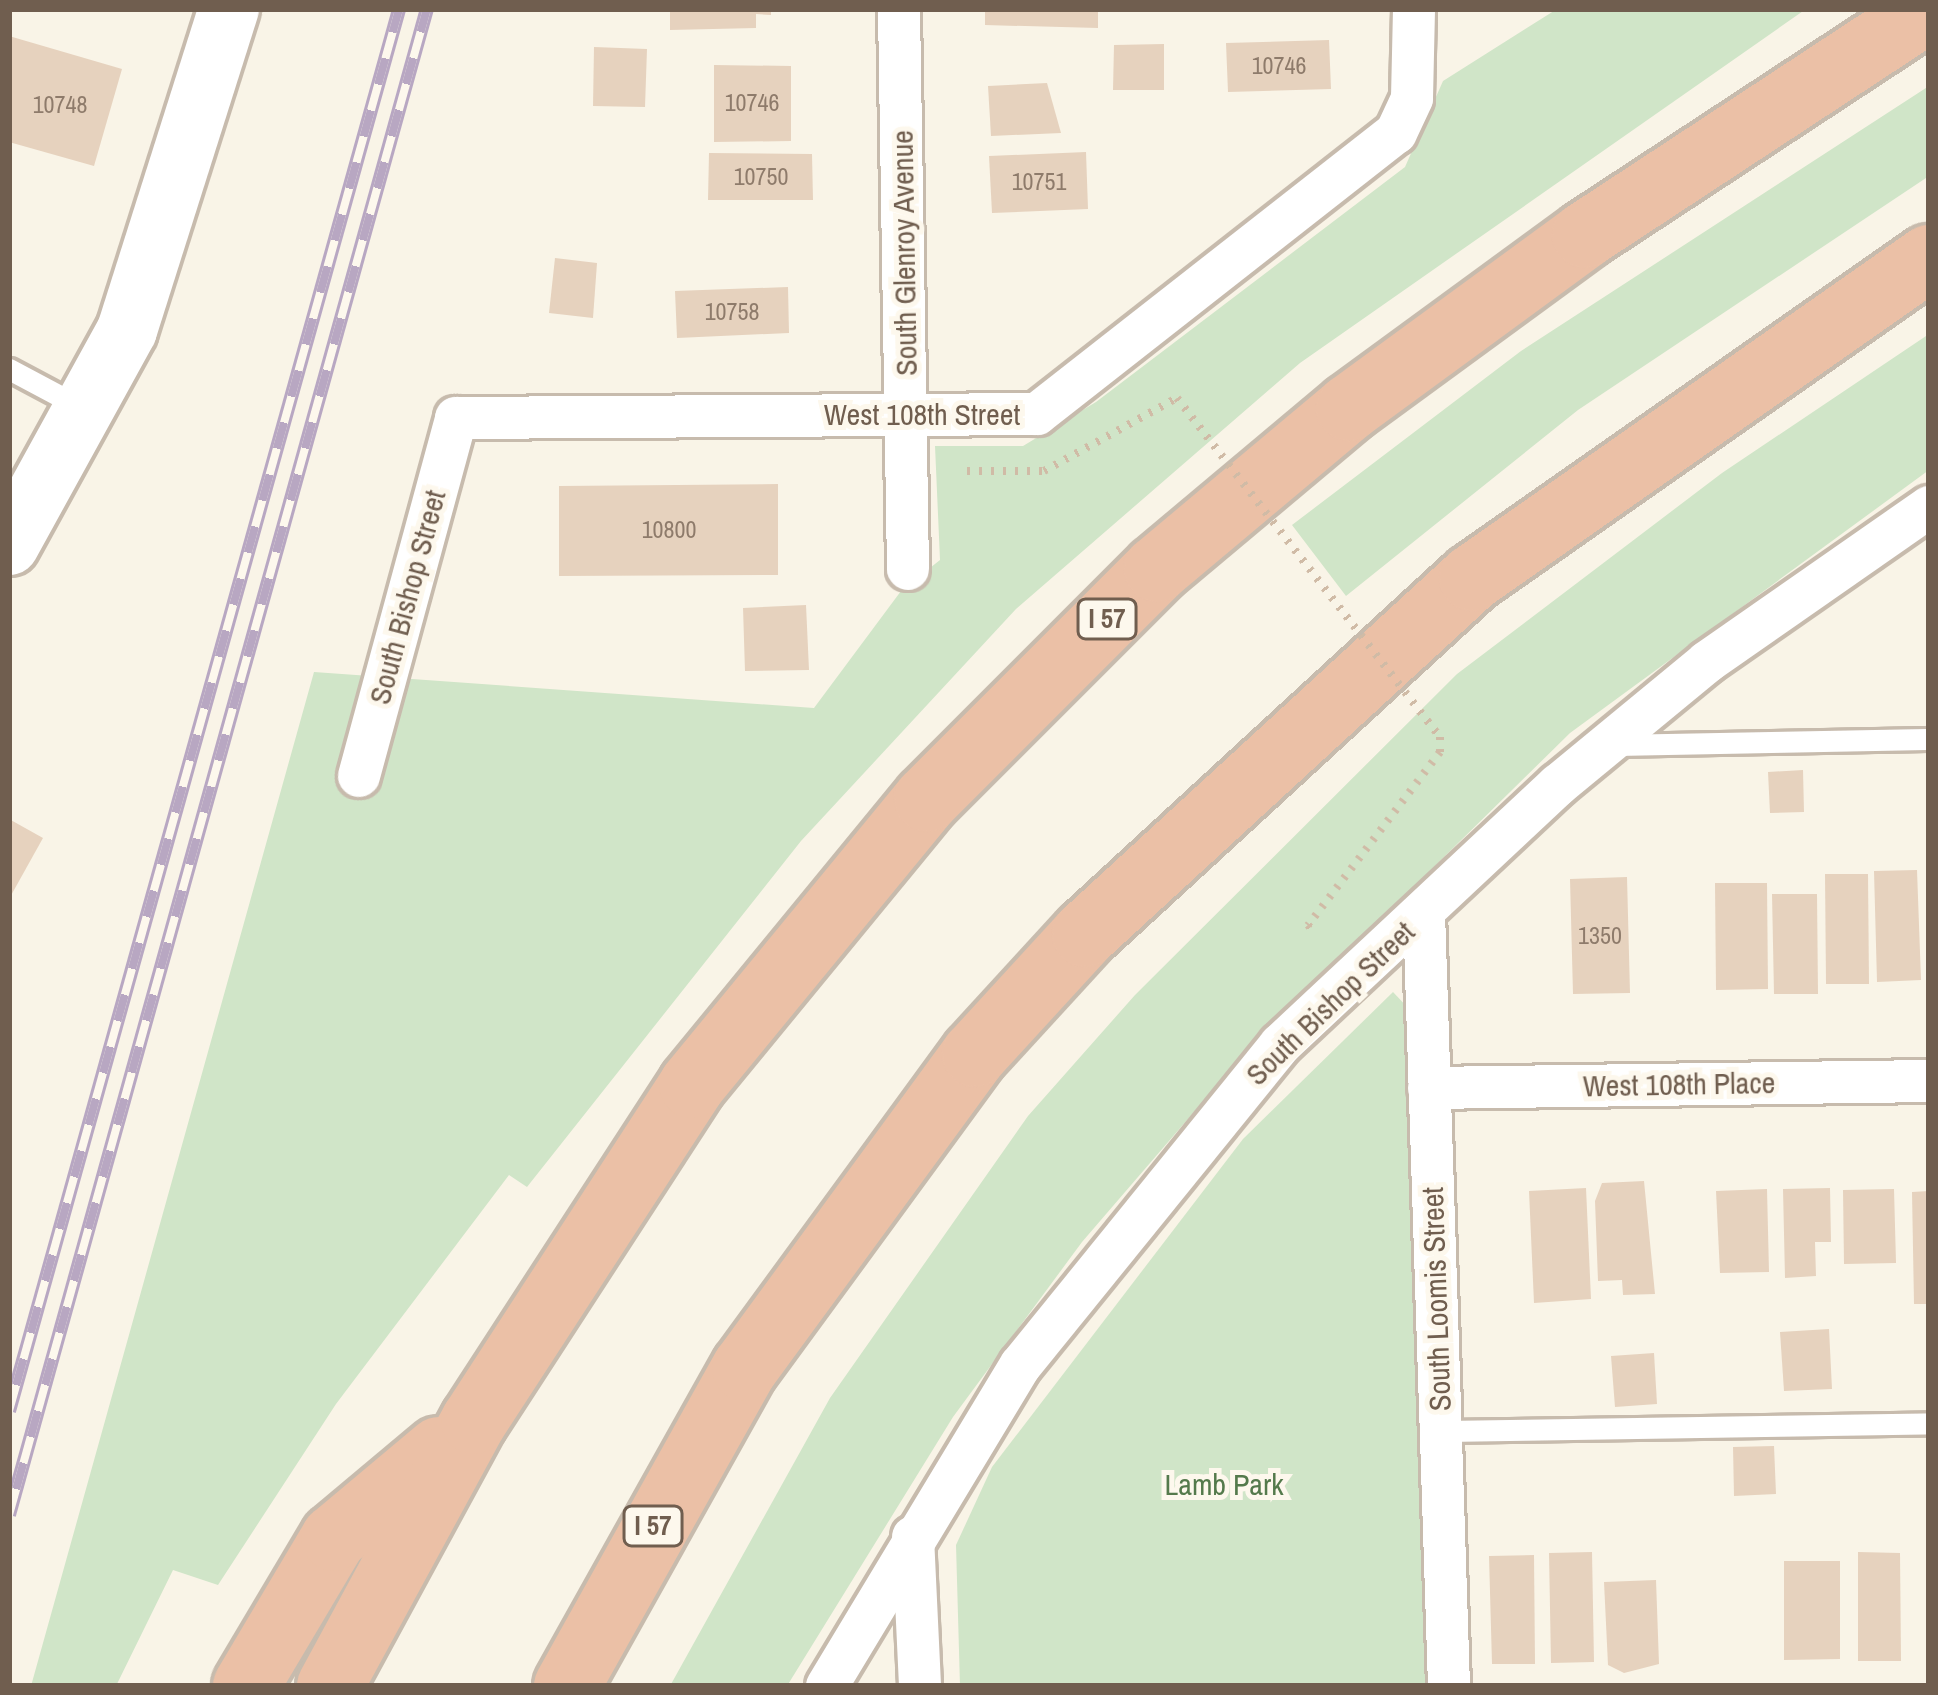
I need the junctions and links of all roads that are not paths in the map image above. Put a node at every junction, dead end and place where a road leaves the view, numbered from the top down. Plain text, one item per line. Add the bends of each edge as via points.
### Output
1 (229, 9) edge
2 (899, 9) edge
3 (1414, 9) edge
4 (1929, 9) edge
5 (1929, 259) edge
6 (9, 369) edge
7 (82, 408) junction
8 (907, 414) junction
9 (456, 418) joint
10 (1929, 507) edge
11 (9, 544) edge
12 (908, 569) dead end
13 (1929, 739) edge
14 (1607, 745) junction
15 (359, 776) dead end
16 (1424, 912) junction
17 (1929, 1081) edge
18 (1429, 1088) junction
19 (745, 1368) junction
20 (474, 1421) junction
21 (1929, 1423) edge
22 (1440, 1431) junction
23 (913, 1535) junction
24 (246, 1686) edge
25 (330, 1686) edge
26 (567, 1686) edge
27 (617, 1686) edge
28 (826, 1686) edge
29 (920, 1686) edge
30 (1449, 1686) edge

1 - 7 main road via 164,239
2 - 8 street, South Glenroy Avenue
3 - 8 street, West 108th Street via 1412,98 1374,156 1065,399 1036,414
4 - 20 highway, I 57 via 1567,248 1349,408 1157,569 927,799 802,946 692,1085
5 - 19 highway, I 57 via 1490,564 1229,792 975,1054
6 - 7 lane
7 - 11 main road
8 - 9 street, West 108th Street
8 - 12 street, South Glenroy Avenue
9 - 15 street, South Bishop Street
10 - 14 street, South Bishop Street
13 - 14 lane
14 - 16 street, South Bishop Street
16 - 18 street, South Loomis Street
16 - 23 street, South Bishop Street via 1280,1045 1140,1209
17 - 18 street, West 108th Place
18 - 22 street, South Loomis Street
19 - 26 highway, I 57
19 - 27 highway
20 - 24 highway via 334,1538
20 - 25 highway, I 57
21 - 22 lane
22 - 30 street, South Loomis Street
23 - 28 street, South Bishop Street
23 - 29 street

